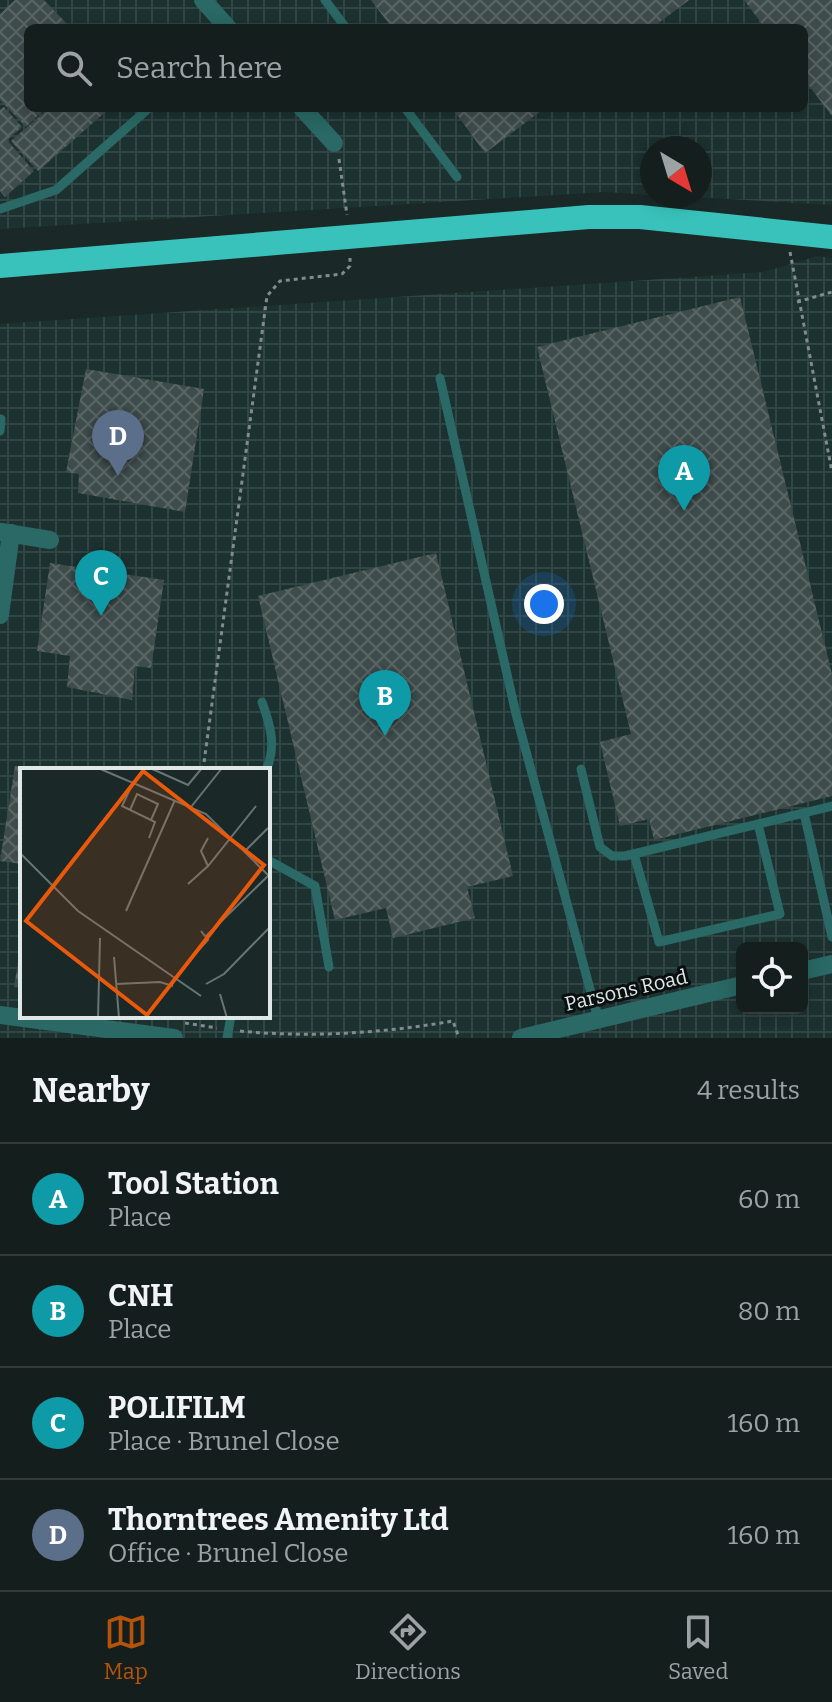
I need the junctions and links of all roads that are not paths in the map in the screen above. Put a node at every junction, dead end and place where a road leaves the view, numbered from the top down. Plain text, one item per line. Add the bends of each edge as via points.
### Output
1 (203, 0) edge
2 (325, 0) edge
3 (224, 24) edge
4 (343, 24) edge
5 (144, 112) edge
6 (306, 112) edge
7 (408, 112) edge
8 (334, 143) road end
9 (457, 177) dead end
10 (0, 209) edge
11 (832, 237) edge
12 (0, 266) edge
13 (440, 378) dead end
14 (1, 419) edge
15 (0, 431) edge
16 (5, 532) edge
17 (50, 540) dead end
18 (0, 615) edge
19 (262, 702) dead end
20 (267, 768) edge
21 (581, 769) dead end
22 (832, 806) edge
23 (804, 813) junction
24 (758, 824) junction
25 (634, 854) junction
26 (270, 861) edge
27 (832, 937) edge
28 (832, 964) edge
29 (329, 967) dead end
30 (808, 970) edge
31 (736, 986) edge
32 (0, 1015) edge
33 (598, 1019) junction
34 (129, 1035) edge
35 (174, 1038) edge
36 (521, 1038) edge

1 - 3 street
2 - 4 lane
5 - 10 lane via 56,190
6 - 8 street
7 - 9 lane
11 - 12 highway via 602,217
13 - 33 lane via 516,714
14 - 15 lane
16 - 17 street
16 - 18 street
19 - 20 lane via 271,727
21 - 25 lane via 600,847 612,856
22 - 23 lane
23 - 24 lane
23 - 27 lane
24 - 25 lane
24 - 25 lane via 780,914 659,942
26 - 29 lane via 315,886
28 - 30 street
31 - 33 street, Parsons Road
32 - 34 street
33 - 36 street, Parsons Road
34 - 35 street

